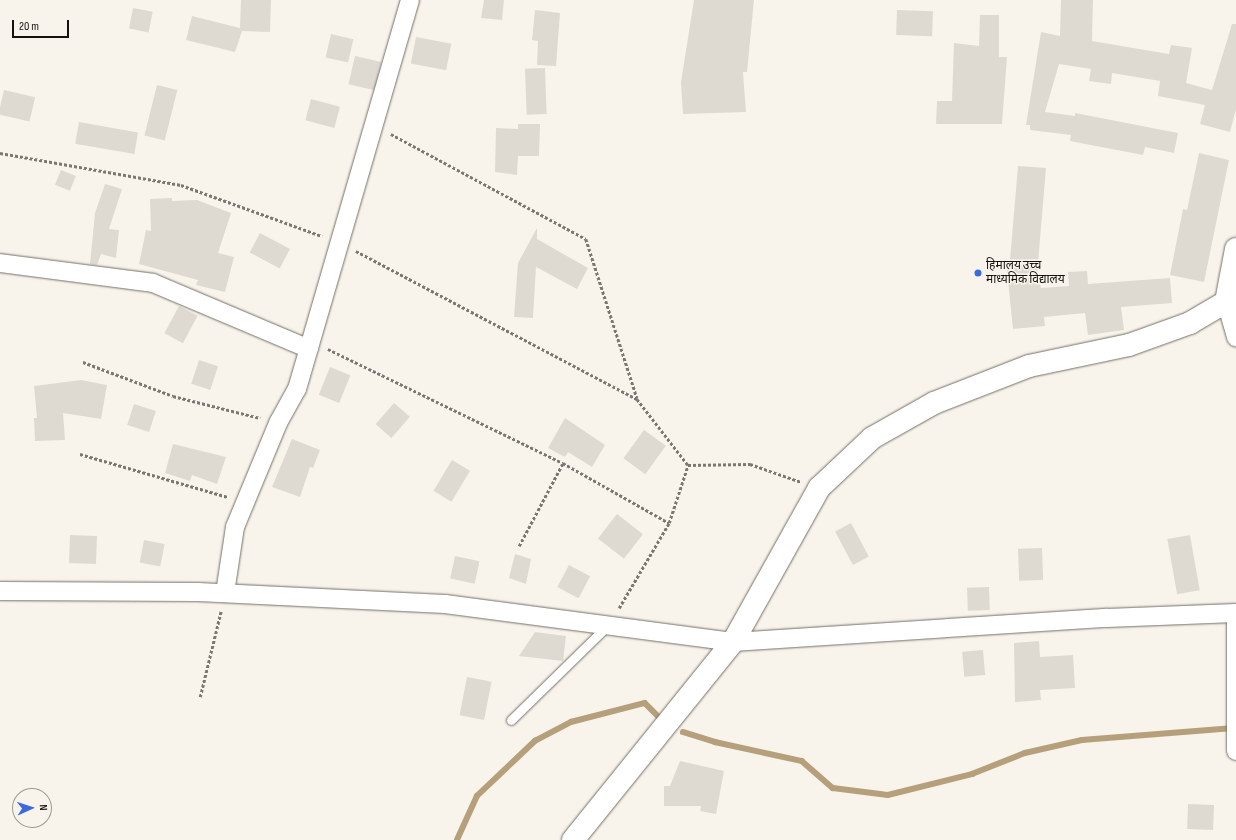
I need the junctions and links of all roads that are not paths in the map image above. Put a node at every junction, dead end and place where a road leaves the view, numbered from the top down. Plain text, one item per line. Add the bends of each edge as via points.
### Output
1 (410, 0) edge
2 (1236, 249) edge
3 (0, 263) edge
4 (1226, 302) junction
5 (1236, 338) edge
6 (310, 345) junction
7 (0, 591) edge
8 (225, 593) junction
9 (1236, 613) edge
10 (609, 624) junction
11 (733, 642) junction
12 (511, 720) dead end
13 (1236, 751) edge
14 (573, 840) edge

1 - 6 street
2 - 4 street
3 - 6 street via 153,283
4 - 5 street
4 - 11 street via 1190,323 1129,345 1029,366 934,403 872,438 819,488
6 - 8 street via 297,389 278,423 235,526
7 - 8 street
8 - 10 street via 445,604
9 - 11 street via 1107,618 937,631
9 - 13 street
10 - 11 street
10 - 12 lane
11 - 14 street

